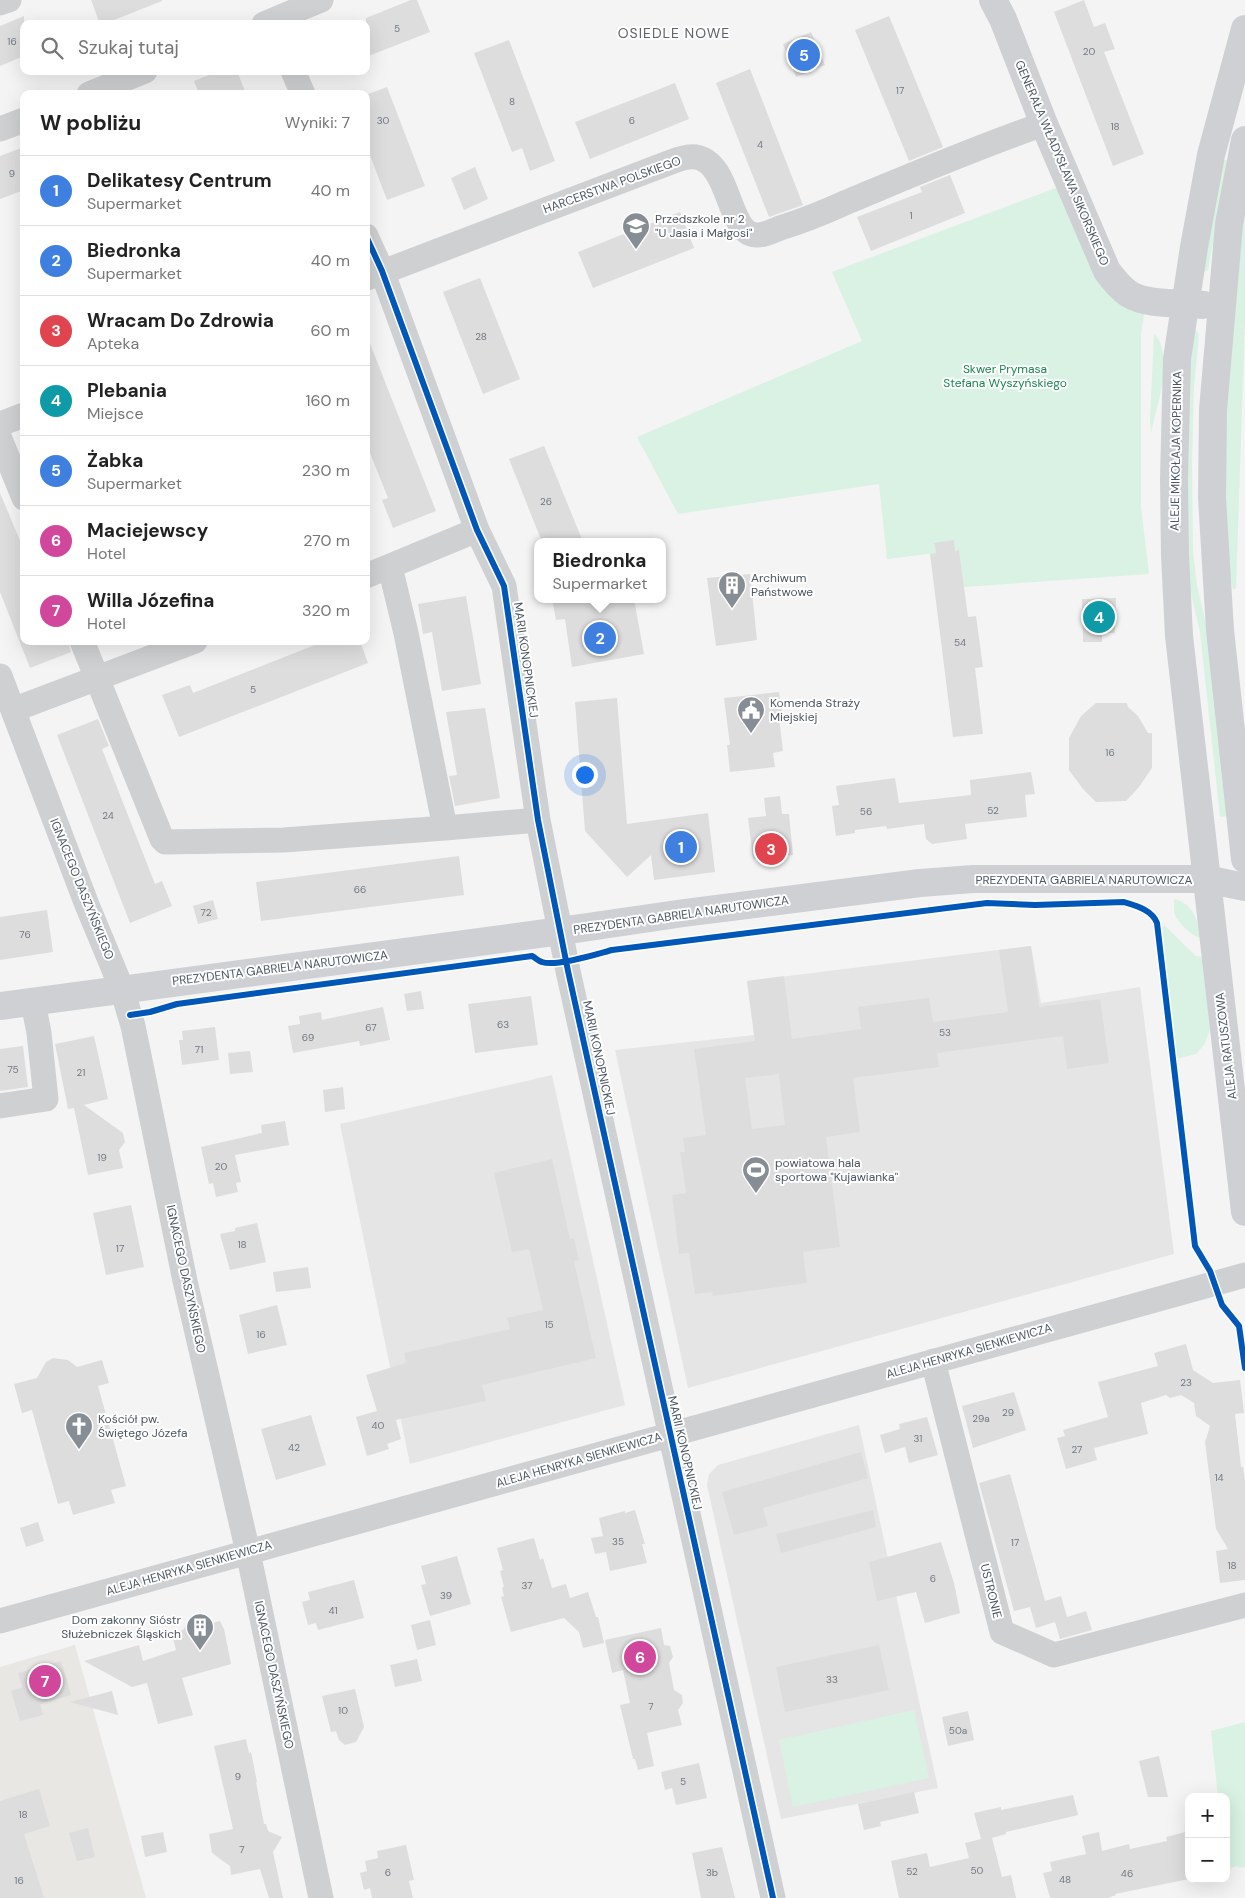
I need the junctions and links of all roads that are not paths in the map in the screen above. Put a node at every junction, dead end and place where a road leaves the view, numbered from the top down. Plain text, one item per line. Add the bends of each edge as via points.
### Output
1 (9, 0) edge
2 (321, 0) edge
3 (993, 0) edge
4 (0, 3) edge
5 (276, 20) edge
6 (1245, 29) edge
7 (135, 75) edge
8 (296, 75) edge
9 (99, 90) edge
10 (301, 90) edge
11 (1236, 101) edge
12 (20, 122) edge
13 (1044, 124) junction
14 (0, 129) edge
15 (1245, 140) edge
16 (370, 256) edge
17 (374, 275) edge
18 (1186, 303) junction
19 (1222, 308) junction
20 (20, 416) edge
21 (0, 424) edge
22 (0, 439) edge
23 (20, 488) edge
24 (477, 530) junction
25 (390, 567) junction
26 (370, 574) edge
27 (84, 645) edge
28 (184, 645) edge
29 (0, 676) edge
30 (97, 678) junction
31 (14, 711) junction
32 (538, 820) junction
33 (445, 828) junction
34 (1245, 859) edge
35 (1206, 880) junction
36 (1245, 888) edge
37 (561, 931) junction
38 (122, 989) junction
39 (33, 1002) junction
40 (0, 1006) edge
41 (0, 1106) edge
42 (1245, 1212) edge
43 (1245, 1274) edge
44 (933, 1361) junction
45 (670, 1434) junction
46 (248, 1552) junction
47 (1245, 1605) edge
48 (0, 1621) edge
49 (321, 1898) edge
50 (773, 1898) edge

1 - 4 street
2 - 5 street
3 - 13 street, GENERAŁA WŁADYSŁAWA SIKORSKIEGO
6 - 11 street, ALEJE MIKOŁAJA KOPERNIKA
7 - 9 street
8 - 10 street
11 - 18 street, ALEJE MIKOŁAJA KOPERNIKA via 1211,155
12 - 14 street
13 - 17 street, HARCERSTWA POLSKIEGO via 761,235 744,230 712,164 701,158 687,157
13 - 18 street, GENERAŁA WŁADYSŁAWA SIKORSKIEGO via 1107,271 1117,284 1140,299
15 - 19 street via 1229,224
16 - 17 street, MARII KONOPNICKIEJ
17 - 24 street, MARII KONOPNICKIEJ
18 - 19 street, GENERAŁA WŁADYSŁAWA SIKORSKIEGO
18 - 35 street, ALEJE MIKOŁAJA KOPERNIKA via 1177,359 1175,555 1179,636
19 - 34 street via 1213,410 1212,498 1219,620
20 - 21 street
22 - 23 street
24 - 25 street
24 - 32 street, MARII KONOPNICKIEJ via 504,586
25 - 26 street
25 - 33 street
27 - 30 street
28 - 30 street
29 - 31 street, IGNACEGO DASZYŃSKIEGO
30 - 31 street
30 - 33 street via 165,842 284,840
31 - 38 street, IGNACEGO DASZYŃSKIEGO
32 - 33 street
32 - 37 street, MARII KONOPNICKIEJ
35 - 36 street, PREZYDENTA GABRIELA NARUTOWICZA
35 - 37 street, PREZYDENTA GABRIELA NARUTOWICZA via 973,880 929,883 684,912
35 - 42 street, ALEJA RATUSZOWA
37 - 38 street, PREZYDENTA GABRIELA NARUTOWICZA
37 - 45 street, MARII KONOPNICKIEJ
38 - 39 street, PREZYDENTA GABRIELA NARUTOWICZA
38 - 46 street, IGNACEGO DASZYŃSKIEGO via 133,1026 185,1281
39 - 40 street, PREZYDENTA GABRIELA NARUTOWICZA
39 - 41 street via 46,1100
43 - 44 street, ALEJA HENRYKA SIENKIEWICZA
44 - 45 street, ALEJA HENRYKA SIENKIEWICZA
44 - 47 street, USTRONIE via 1002,1632 1054,1654
45 - 46 street, ALEJA HENRYKA SIENKIEWICZA
45 - 50 street, MARII KONOPNICKIEJ
46 - 48 street, ALEJA HENRYKA SIENKIEWICZA
46 - 49 street, IGNACEGO DASZYŃSKIEGO

